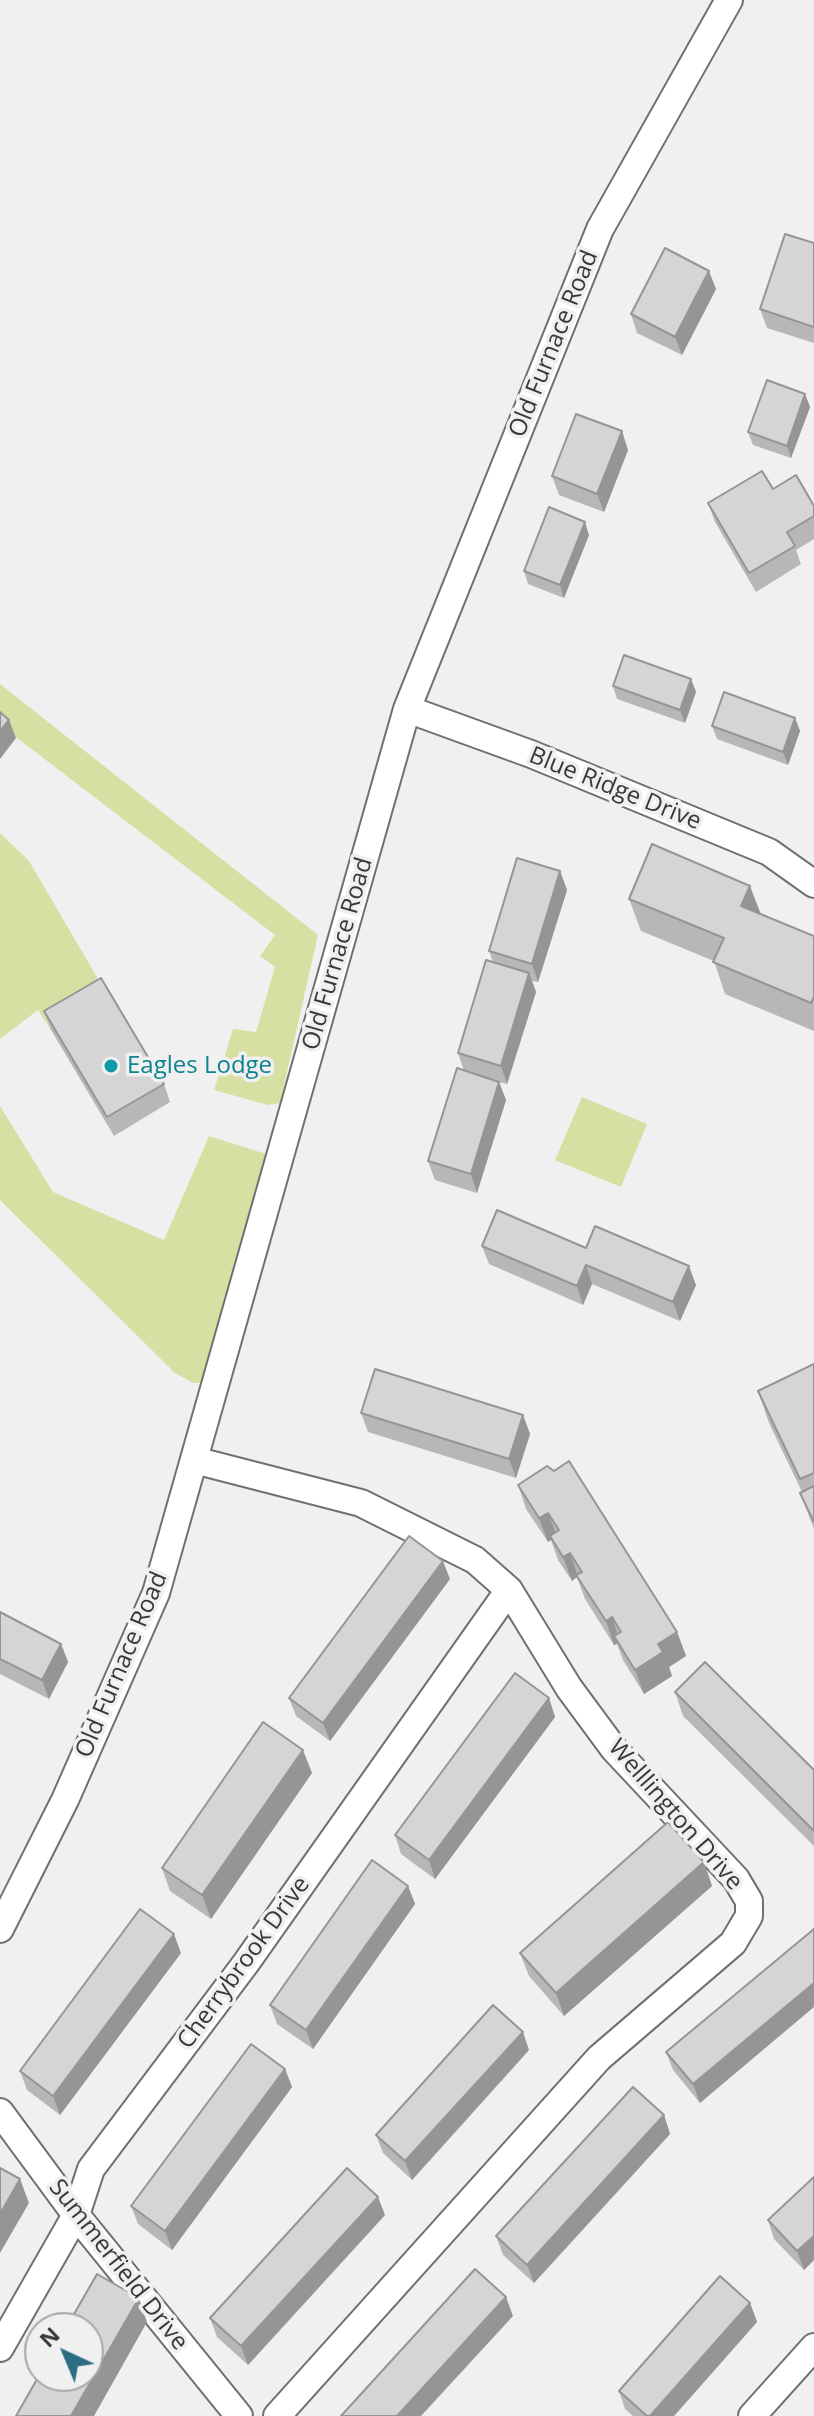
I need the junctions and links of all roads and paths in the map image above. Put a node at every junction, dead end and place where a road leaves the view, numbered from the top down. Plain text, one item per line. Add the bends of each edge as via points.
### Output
1 (729, 0) edge
2 (407, 709) junction
3 (814, 884) edge
4 (194, 1460) junction
5 (509, 1590) junction
6 (0, 1929) edge
7 (0, 2112) edge
8 (76, 2215) junction
9 (814, 2347) edge
10 (0, 2348) edge
11 (239, 2416) edge
12 (277, 2416) edge
13 (752, 2416) edge

1 - 2 street, Old Furnace Road via 600,229
2 - 3 street, Blue Ridge Drive via 769,852
2 - 4 street, Old Furnace Road
4 - 5 street, Welllington Drive via 361,1503 475,1560
4 - 6 street, Old Furnace Road via 156,1593 65,1800
5 - 8 street, Cherrybrook Drive via 246,1963 91,2169
5 - 12 street, Welllington Drive via 614,1749 736,1879 749,1901 749,1916 733,1943 599,2058
7 - 8 street, Summerfield Drive
8 - 10 street, Cherrybrook Drive
8 - 11 street, Summerfield Drive
9 - 13 street

